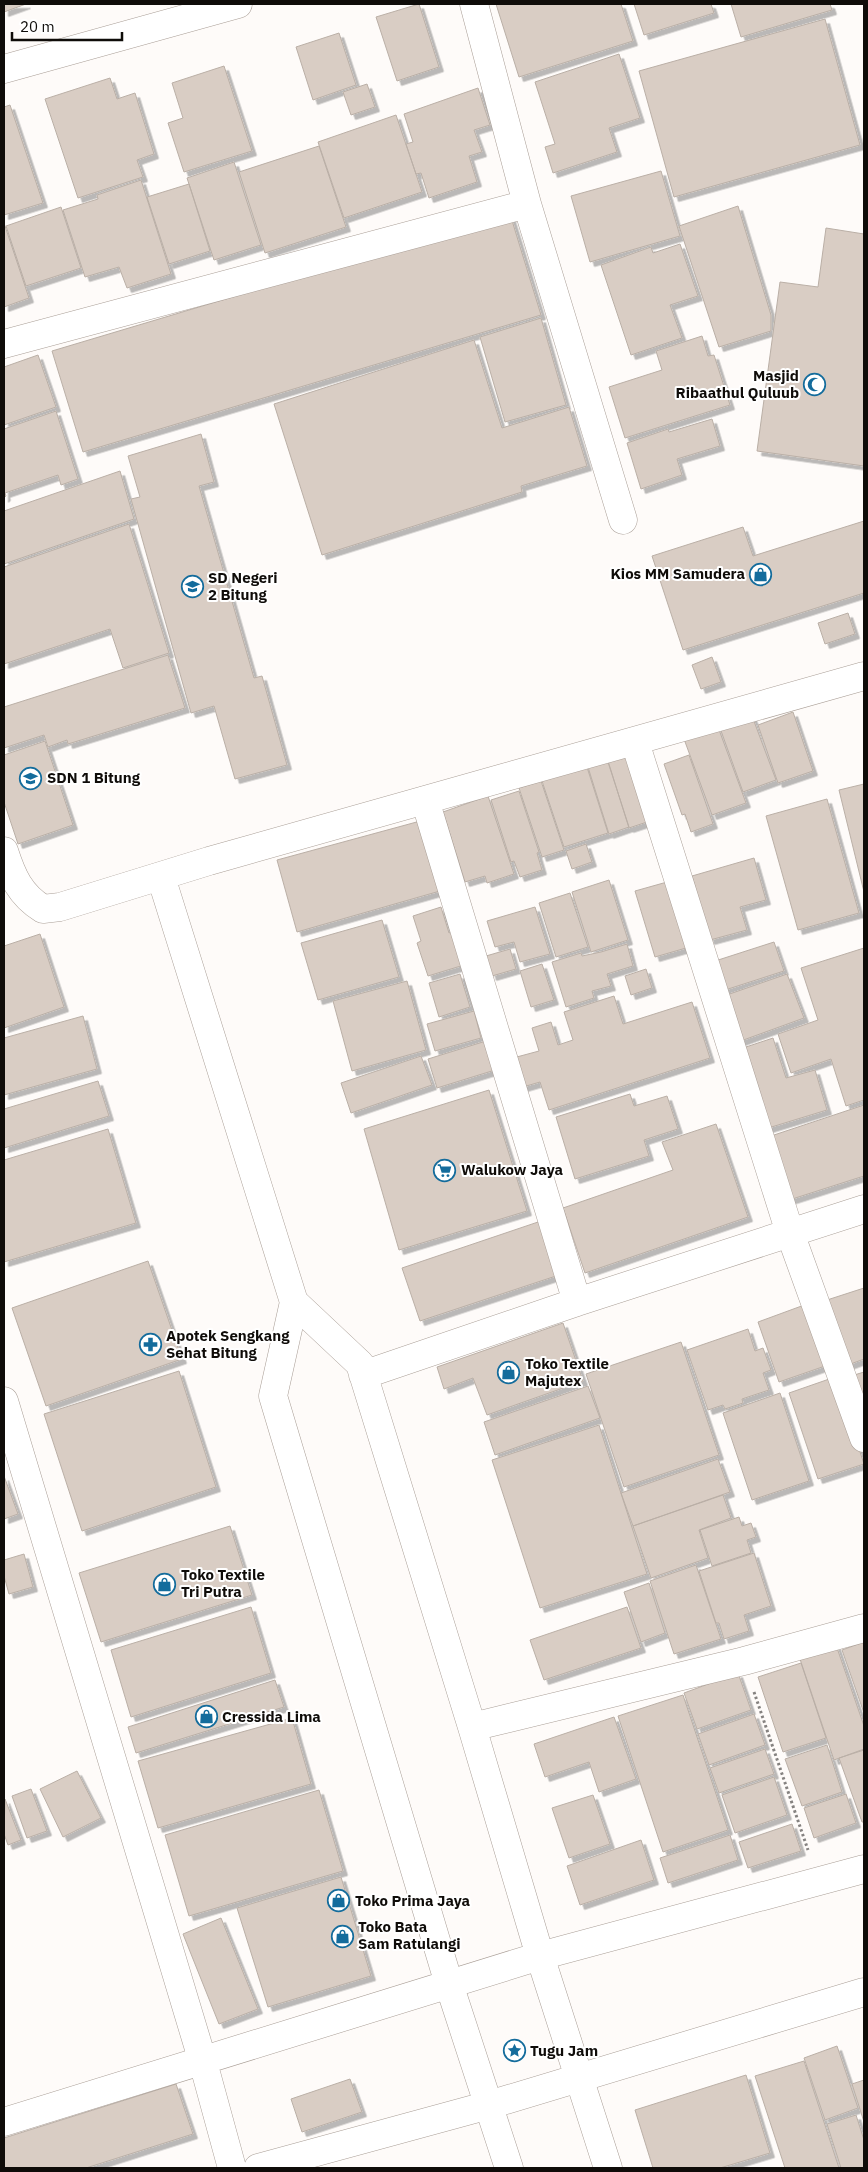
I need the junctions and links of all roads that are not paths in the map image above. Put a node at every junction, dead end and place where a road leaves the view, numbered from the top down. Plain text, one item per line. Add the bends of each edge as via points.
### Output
1 (238, 4) edge
2 (474, 4) edge
3 (4, 69) edge
4 (527, 204) junction
5 (4, 344) edge
6 (623, 520) dead end
7 (864, 676) edge
8 (635, 742) junction
9 (425, 800) junction
10 (4, 851) edge
11 (161, 877) junction
12 (864, 1209) edge
13 (790, 1233) junction
14 (294, 1302) junction
15 (577, 1302) junction
16 (363, 1375) junction
17 (4, 1401) edge
18 (864, 1438) edge
19 (864, 1628) edge
20 (472, 1726) junction
21 (864, 1869) edge
22 (540, 1956) junction
23 (449, 1984) junction
24 (864, 1992) edge
25 (202, 2062) junction
26 (580, 2077) junction
27 (489, 2105) junction
28 (4, 2122) edge
29 (232, 2168) edge
30 (258, 2168) edge
31 (509, 2168) edge
32 (608, 2168) edge

1 - 3 street
2 - 4 street
4 - 5 street
4 - 6 street
7 - 8 street
8 - 9 street
8 - 13 street
9 - 11 street
9 - 15 street
10 - 11 street via 12,878 23,894 43,909 60,907
11 - 14 street
12 - 13 street
13 - 15 street
13 - 18 street
14 - 16 street via 360,1364
14 - 23 street via 273,1396
15 - 16 street
16 - 20 street
17 - 25 street
19 - 20 street via 744,1661
20 - 22 street
21 - 22 street
22 - 23 street
22 - 26 street
23 - 25 street
23 - 27 street
24 - 26 street
25 - 28 street
25 - 29 street
26 - 27 street
26 - 32 street
27 - 30 street
27 - 31 street

